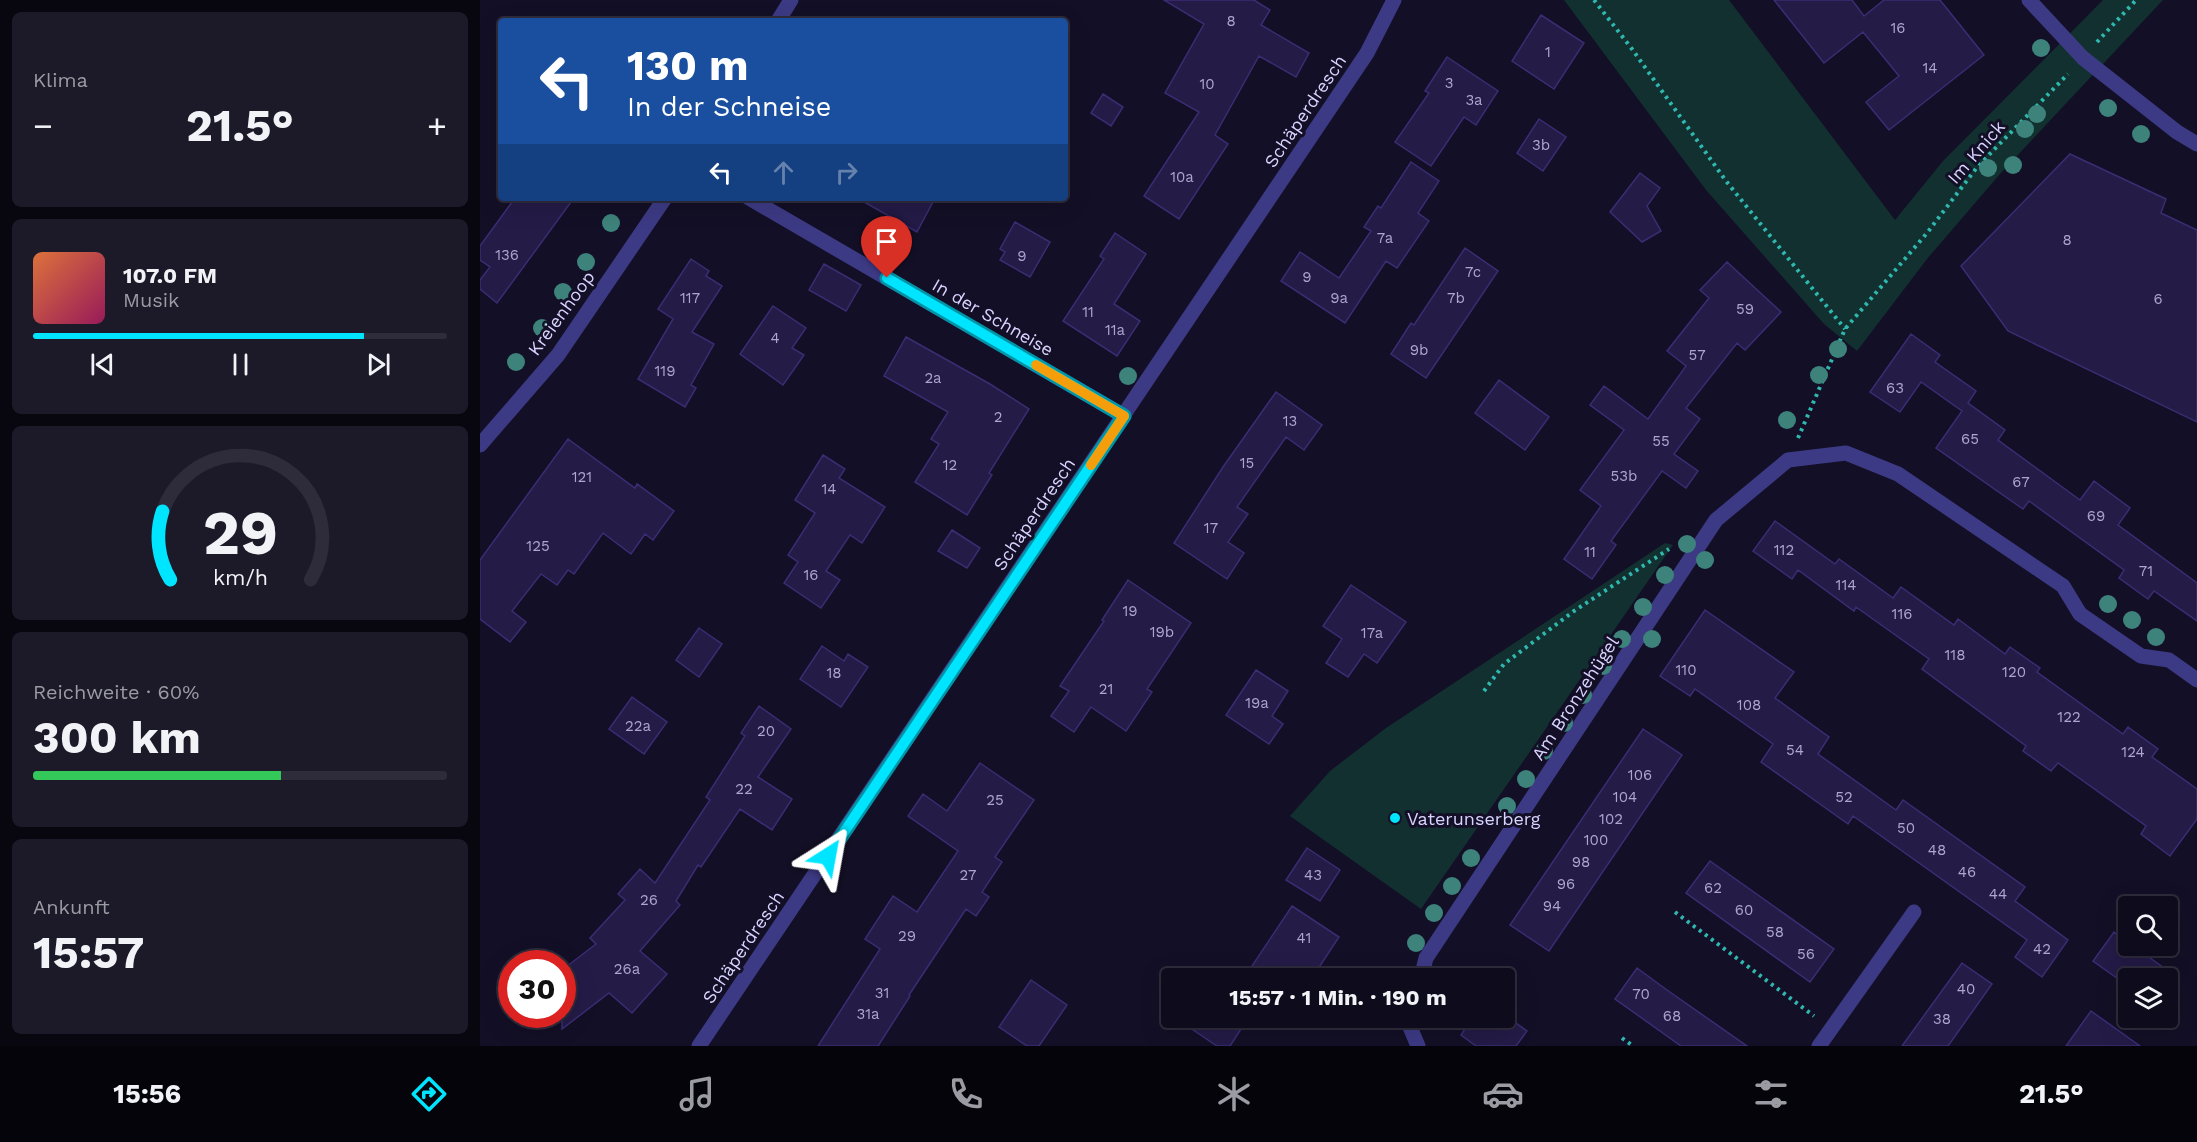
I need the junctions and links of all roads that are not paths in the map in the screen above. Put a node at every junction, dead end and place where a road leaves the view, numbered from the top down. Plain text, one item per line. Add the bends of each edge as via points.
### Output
1 (791, 0) edge
2 (1395, 0) edge
3 (2028, 0) edge
4 (780, 18) edge
5 (2197, 144) edge
6 (663, 201) edge
7 (754, 201) edge
8 (1124, 416) junction
9 (480, 445) edge
10 (2197, 680) edge
11 (1914, 912) dead end
12 (1424, 968) edge
13 (1410, 1028) edge
14 (699, 1046) edge
15 (1418, 1046) edge
16 (1819, 1046) edge

1 - 4 street
2 - 8 street, Schäperdresch via 1367,53
3 - 5 street via 2083,58
6 - 9 street, Kreienhoop via 558,355
7 - 8 street, In der Schneise
8 - 14 street, Schäperdresch
10 - 12 street, Am Bronzehügel via 2169,660 2141,656 2080,614 2063,586 1898,474 1845,453 1788,460 1716,520 1426,958
11 - 16 street
13 - 15 street

